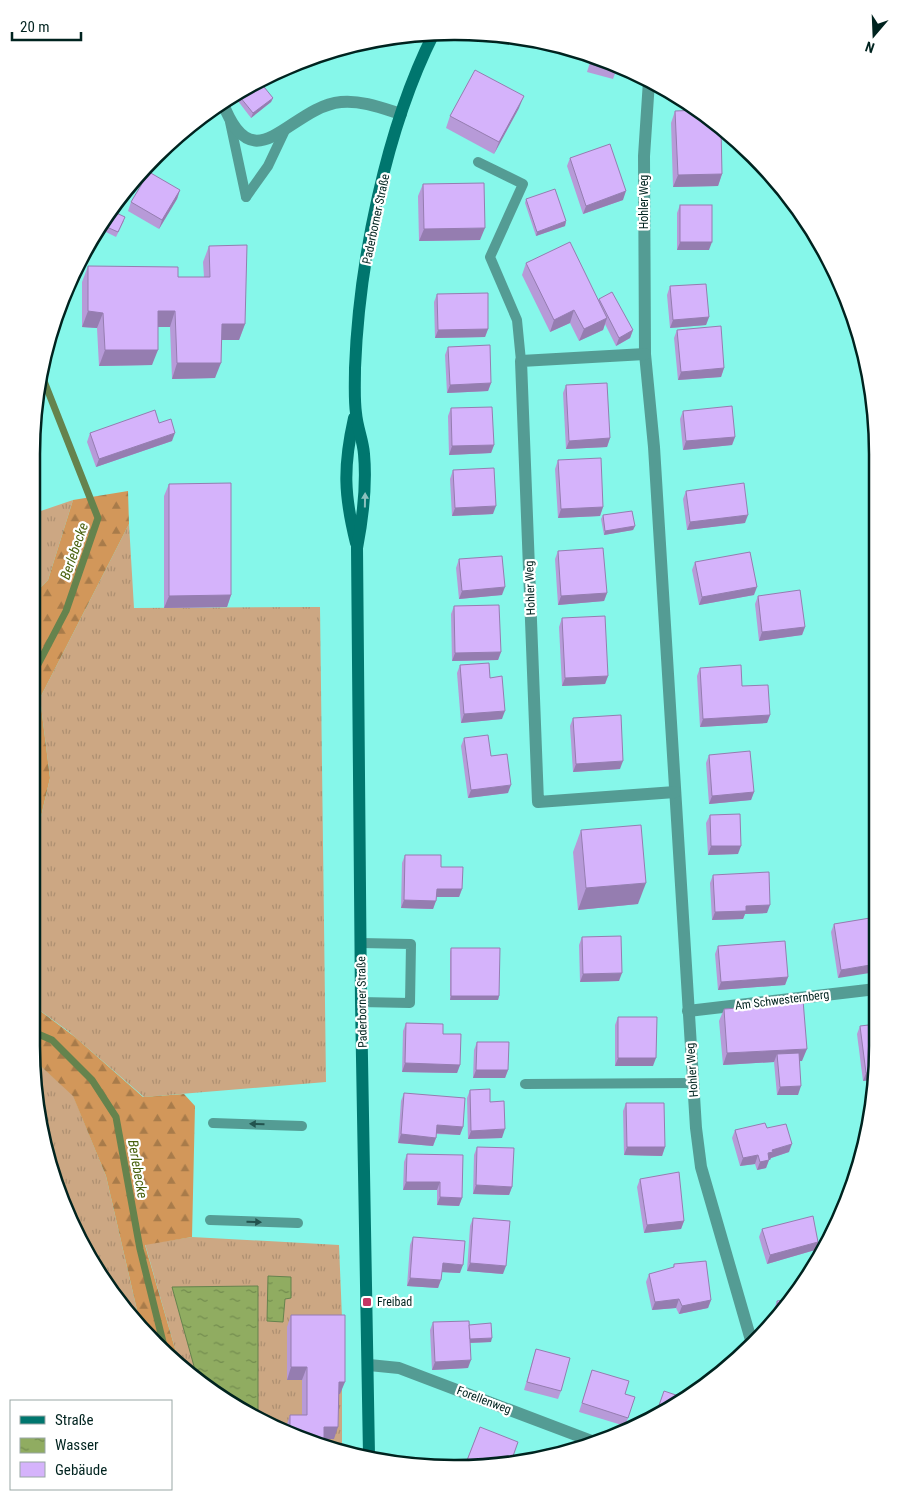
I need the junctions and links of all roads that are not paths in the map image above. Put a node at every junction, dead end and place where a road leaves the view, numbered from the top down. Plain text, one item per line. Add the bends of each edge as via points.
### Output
1 (431, 41) edge
2 (648, 89) edge
3 (225, 109) edge
4 (401, 114) junction
5 (230, 121) junction
6 (286, 128) junction
7 (478, 162) dead end
8 (645, 354) junction
9 (521, 361) junction
10 (356, 413) junction
11 (357, 548) junction
12 (675, 792) junction
13 (361, 943) junction
14 (869, 990) edge
15 (361, 1002) junction
16 (688, 1011) junction
17 (693, 1083) junction
18 (525, 1084) dead end
19 (213, 1123) dead end
20 (302, 1126) dead end
21 (210, 1220) dead end
22 (298, 1224) dead end
23 (750, 1337) edge
24 (369, 1365) junction
25 (586, 1439) edge
26 (370, 1451) edge

1 - 4 main road, Paderborner Straße
2 - 8 street, Hohler Weg via 644,156
3 - 5 street
4 - 6 street via 359,102 341,102 318,108
4 - 10 main road, Paderborner Straße via 368,253 356,367
5 - 6 street via 244,138 263,142
5 - 6 lane via 246,196 268,166
7 - 9 lane via 523,184 490,258 517,320
8 - 9 street
8 - 12 street, Hohler Weg via 654,447
9 - 12 street, Hohler Weg via 538,802
11 -> 10 main road, Paderborner Straße via 366,505 364,454
10 - 11 main road, Paderborner Straße via 346,453 347,497
11 - 13 main road, Paderborner Straße
12 - 16 street, Hohler Weg
13 - 15 main road, Paderborner Straße
13 - 15 lane via 411,944 410,1003
14 - 16 street, Am Schwesternberg
15 - 24 main road, Paderborner Straße
16 - 17 street, Hohler Weg
17 - 18 lane
17 - 23 street, Hohler Weg via 702,1167
20 -> 19 lane
21 -> 22 lane
24 - 25 street, Forellenweg via 399,1368
24 - 26 main road, Paderborner Straße

